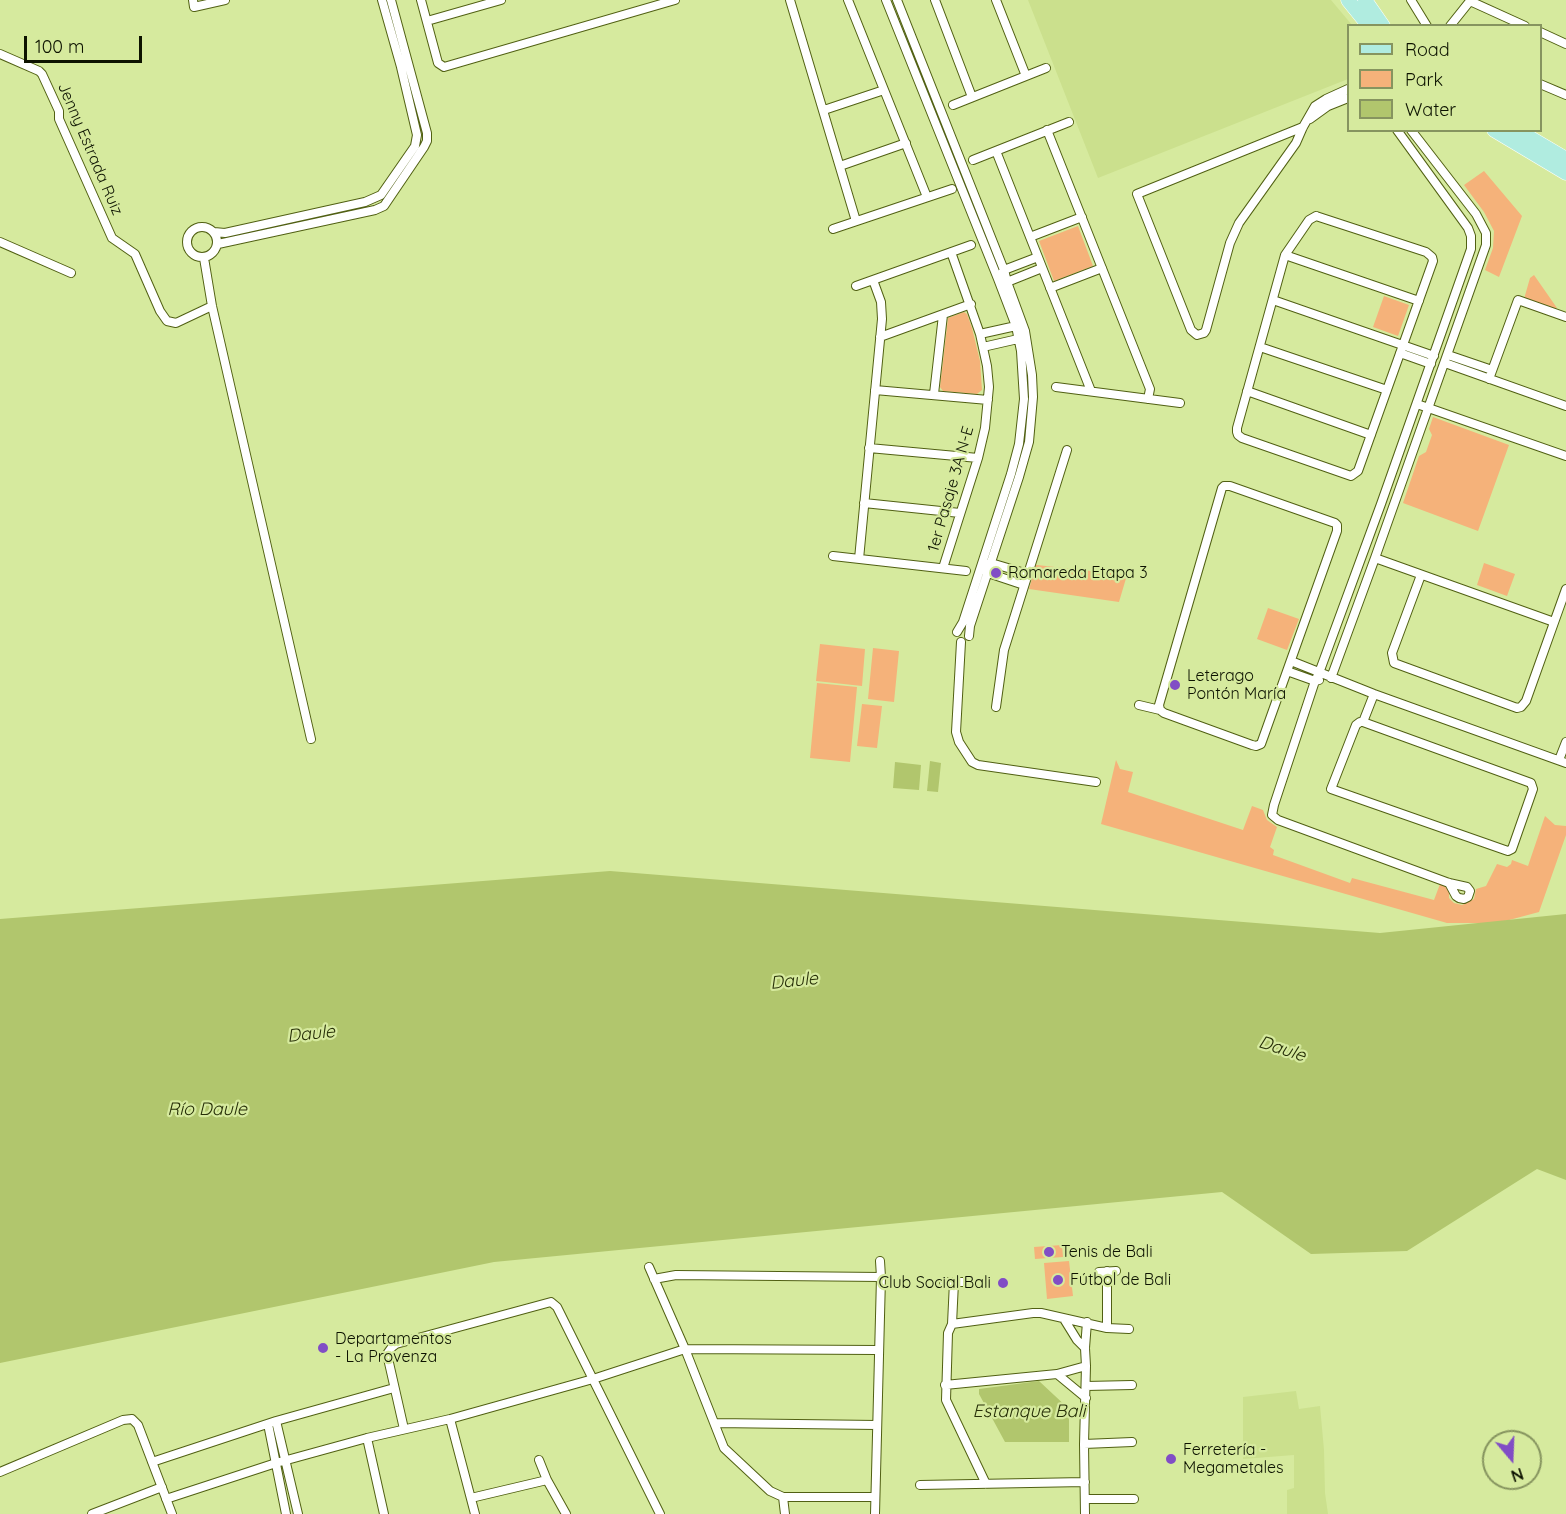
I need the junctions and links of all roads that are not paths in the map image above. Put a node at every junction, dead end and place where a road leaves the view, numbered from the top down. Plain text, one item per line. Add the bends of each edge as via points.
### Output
1 (193, 0) edge
2 (225, 0) edge
3 (382, 0) edge
4 (391, 0) edge
5 (421, 0) edge
6 (501, 0) edge
7 (675, 0) edge
8 (790, 0) edge
9 (848, 0) edge
10 (886, 0) edge
11 (897, 0) edge
12 (935, 0) edge
13 (996, 0) edge
14 (1365, 0) edge
15 (1411, 0) edge
16 (1470, 0) edge
17 (1349, 1) edge
18 (427, 21) junction
19 (1363, 24) edge
20 (1366, 24) edge
21 (1382, 24) edge
22 (1426, 24) edge
23 (1452, 24) edge
24 (1521, 24) edge
25 (1542, 33) edge
26 (1566, 44) edge
27 (0, 54) edge
28 (1046, 68) dead end
29 (1026, 76) junction
30 (1542, 85) edge
31 (1347, 89) edge
32 (884, 90) junction
33 (1566, 95) edge
34 (972, 97) junction
35 (1347, 98) edge
36 (953, 105) dead end
37 (824, 110) junction
38 (1069, 122) dead end
39 (1305, 124) junction
40 (1047, 130) junction
41 (1398, 132) edge
42 (1413, 132) edge
43 (1497, 132) edge
44 (1520, 132) edge
45 (906, 143) junction
46 (996, 151) junction
47 (1566, 159) edge
48 (973, 160) dead end
49 (840, 166) junction
50 (1566, 173) edge
51 (952, 189) dead end
52 (927, 197) junction
53 (1468, 203) junction
54 (1457, 212) junction
55 (1082, 218) junction
56 (856, 221) junction
57 (833, 229) dead end
58 (214, 232) junction
59 (1030, 237) junction
60 (0, 242) edge
61 (218, 244) junction
62 (971, 245) dead end
63 (951, 252) junction
64 (1285, 255) junction
65 (1038, 257) junction
66 (204, 258) junction
67 (1042, 268) junction
68 (1102, 268) junction
69 (1004, 270) junction
70 (70, 273) dead end
71 (998, 279) junction
72 (873, 280) junction
73 (1007, 282) junction
74 (856, 286) dead end
75 (1050, 288) junction
76 (1272, 300) junction
77 (1419, 301) junction
78 (971, 304) junction
79 (212, 306) junction
80 (943, 315) junction
81 (1566, 317) edge
82 (1016, 326) junction
83 (1025, 331) junction
84 (980, 334) junction
85 (880, 337) junction
86 (1018, 339) junction
87 (984, 346) junction
88 (1260, 347) junction
89 (1401, 350) junction
90 (1446, 359) junction
91 (1433, 360) junction
92 (1491, 375) junction
93 (1056, 387) dead end
94 (875, 390) junction
95 (1387, 390) junction
96 (1091, 391) junction
97 (1247, 391) junction
98 (934, 394) junction
99 (1148, 399) junction
100 (988, 400) junction
101 (1180, 403) dead end
102 (1417, 404) junction
103 (1566, 406) edge
104 (1428, 408) junction
105 (1371, 435) junction
106 (869, 448) junction
107 (1067, 450) dead end
108 (1566, 456) edge
109 (978, 458) junction
110 (864, 503) junction
111 (960, 513) junction
112 (833, 556) dead end
113 (1375, 558) junction
114 (858, 559) junction
115 (991, 563) junction
116 (981, 565) junction
117 (943, 568) junction
118 (966, 571) dead end
119 (988, 573) junction
120 (1028, 574) junction
121 (1421, 574) junction
122 (1024, 585) junction
123 (1566, 589) edge
124 (1554, 622) junction
125 (957, 632) junction
126 (969, 636) junction
127 (961, 642) junction
128 (1291, 661) junction
129 (1287, 671) junction
130 (1317, 677) junction
131 (1331, 678) junction
132 (1374, 694) junction
133 (1139, 705) dead end
134 (996, 707) dead end
135 (1160, 710) junction
136 (1363, 722) junction
137 (311, 739) dead end
138 (1566, 742) edge
139 (1562, 762) edge
140 (1096, 782) dead end
141 (1449, 883) dead end
142 (880, 1261) dead end
143 (649, 1267) dead end
144 (1107, 1271) dead end
145 (881, 1276) junction
146 (654, 1279) junction
147 (944, 1282) dead end
148 (954, 1282) junction
149 (964, 1282) dead end
150 (1064, 1319) junction
151 (1087, 1323) junction
152 (952, 1324) junction
153 (1107, 1328) junction
154 (1129, 1329) dead end
155 (1085, 1348) junction
156 (684, 1349) junction
157 (878, 1350) junction
158 (1086, 1366) junction
159 (1057, 1374) junction
160 (593, 1379) junction
161 (945, 1385) junction
162 (1132, 1385) dead end
163 (1086, 1386) junction
164 (394, 1388) junction
165 (1086, 1398) junction
166 (450, 1419) junction
167 (272, 1423) junction
168 (715, 1423) junction
169 (877, 1425) junction
170 (404, 1429) junction
171 (367, 1438) junction
172 (1132, 1442) dead end
173 (1084, 1444) junction
174 (286, 1460) junction
175 (539, 1460) dead end
176 (152, 1462) junction
177 (276, 1463) junction
178 (0, 1472) edge
179 (547, 1480) junction
180 (1085, 1482) junction
181 (986, 1484) junction
182 (920, 1485) dead end
183 (162, 1487) junction
184 (471, 1497) junction
185 (783, 1497) junction
186 (875, 1497) junction
187 (166, 1499) junction
188 (1085, 1499) junction
189 (1134, 1499) dead end
190 (92, 1514) edge
191 (172, 1514) edge
192 (286, 1514) edge
193 (298, 1514) edge
194 (384, 1514) edge
195 (476, 1514) edge
196 (566, 1514) edge
197 (660, 1514) edge
198 (785, 1514) edge
199 (875, 1514) edge
200 (1085, 1514) edge

1 - 2 street via 194,7
3 - 58 street via 417,140 381,195 365,202 225,233
4 - 61 street via 428,133 424,147 384,206
5 - 18 street
6 - 18 street
7 - 18 street via 448,67 438,63
8 - 37 street
9 - 32 street
10 - 71 street
11 - 69 street
12 - 34 street
13 - 29 street
14 - 21 main road
15 - 22 street
16 - 23 street
16 - 24 street
17 - 19 street
17 - 20 main road
25 - 26 street
27 - 79 street, Jenny Estrada Ruiz via 42,74 112,238 135,254 166,321 176,323
28 - 29 street
29 - 34 street
30 - 33 street
31 - 39 street via 1318,103
32 - 37 street
32 - 45 street
34 - 36 street
35 - 39 street via 1328,106
37 - 49 street
38 - 40 street
39 - 39 street via 1137,194 1191,330 1197,335 1206,330 1233,233
40 - 46 street
40 - 55 street
41 - 54 street
42 - 53 street
43 - 50 main road
44 - 47 main road
45 - 49 street
45 - 52 street
46 - 48 street
46 - 59 street
49 - 56 street
51 - 52 street
52 - 56 street
53 - 54 street
53 - 90 street via 1484,227 1486,245
54 - 91 street via 1471,236 1472,249
55 - 59 street
55 - 68 street
56 - 57 street
58 - 61 street
58 - 66 street via 196,228 186,240 191,254
59 - 65 street
60 - 70 street
61 - 66 street
62 - 63 street
63 - 72 street
63 - 78 street, 1er Pasaje 3A N-E
64 - 76 street
64 - 77 street
64 - 77 street via 1316,216 1426,252 1432,263
65 - 67 street
65 - 69 street
66 - 79 street
67 - 73 street
67 - 75 street
68 - 75 street
68 - 99 street via 1150,389
69 - 71 street
69 - 73 street
71 - 73 street
71 - 82 street
72 - 74 street
72 - 85 street via 880,302
73 - 83 street
75 - 96 street
76 - 88 street
76 - 89 street
77 - 89 street
78 - 80 street
78 - 84 street, 1er Pasaje 3A N-E
79 - 137 street
80 - 85 street
80 - 98 street
81 - 92 street via 1518,300
82 - 83 street
82 - 84 street
82 - 86 street
83 - 86 street
83 - 115 street via 1033,397 1029,442
84 - 87 street, 1er Pasaje 3A N-E
85 - 94 street
86 - 87 street
86 - 116 street via 1024,399 1019,444
87 - 100 street, 1er Pasaje 3A N-E
88 - 95 street
88 - 97 street
89 - 91 street
89 - 95 street
90 - 92 street
90 - 104 street
91 - 102 street
92 - 103 street
93 - 96 street
94 - 98 street
94 - 106 street
95 - 105 street
96 - 99 street
97 - 105 street
97 - 105 street via 1237,429 1242,438 1351,476 1358,471
98 - 100 street
99 - 101 street
100 - 109 street, 1er Pasaje 3A N-E
102 - 104 street
102 - 130 street
104 - 108 street
104 - 113 street
106 - 109 street
106 - 110 street
107 - 120 street
109 - 111 street, 1er Pasaje 3A N-E
110 - 111 street
110 - 114 street
111 - 117 street, 1er Pasaje 3A N-E
112 - 114 street
113 - 121 street
113 - 131 street
114 - 117 street
115 - 116 street
115 - 119 street
115 - 120 street
116 - 119 street
116 - 125 street
117 - 118 street
119 - 122 street
119 - 126 street
120 - 122 street
121 - 124 street
121 - 124 street via 1392,653 1397,666 1521,707
122 - 134 street via 1004,650
123 - 124 street
125 - 126 street via 965,630
125 - 127 street
126 - 127 street
127 - 140 street via 956,732 972,762
128 - 129 street
128 - 130 street
128 - 135 street via 1337,525 1224,486
129 - 130 street
129 - 135 street via 1259,745
130 - 131 street
130 - 141 street via 1273,817
131 - 132 street
132 - 136 street
132 - 139 street
133 - 135 street
136 - 136 street via 1356,725 1331,789 1505,850 1512,849 1533,789 1531,783
138 - 139 street
142 - 145 street
143 - 146 street
144 - 153 street
145 - 146 street via 676,1275
145 - 157 street
146 - 156 street
147 - 148 street
148 - 149 street
148 - 152 street
150 - 151 street
150 - 152 street via 1033,1313
150 - 155 street
151 - 153 street
151 - 155 street
152 - 161 street
153 - 154 street
155 - 158 street
156 - 157 street
156 - 160 street
156 - 168 street
157 - 169 street
158 - 159 street
158 - 163 street
159 - 161 street
159 - 165 street
160 - 164 street via 551,1302 396,1344 387,1354
160 - 166 street
160 - 197 street
161 - 181 street via 947,1404
162 - 163 street
163 - 165 street
164 - 167 street
164 - 170 street
165 - 173 street
166 - 170 street
166 - 184 street
167 - 174 street
167 - 176 street
167 - 177 street
168 - 169 street
168 - 185 street via 724,1448 770,1491
169 - 186 street
170 - 171 street
171 - 174 street
171 - 194 street
172 - 173 street
173 - 180 street
174 - 177 street
174 - 193 street
175 - 179 street
176 - 178 street via 132,1419
176 - 183 street
177 - 187 street
177 - 192 street
179 - 184 street
179 - 196 street
180 - 181 street
180 - 188 street
181 - 182 street
183 - 187 street
183 - 190 street
184 - 195 street
185 - 186 street
185 - 198 street
186 - 199 street
187 - 191 street
188 - 189 street
188 - 200 street

